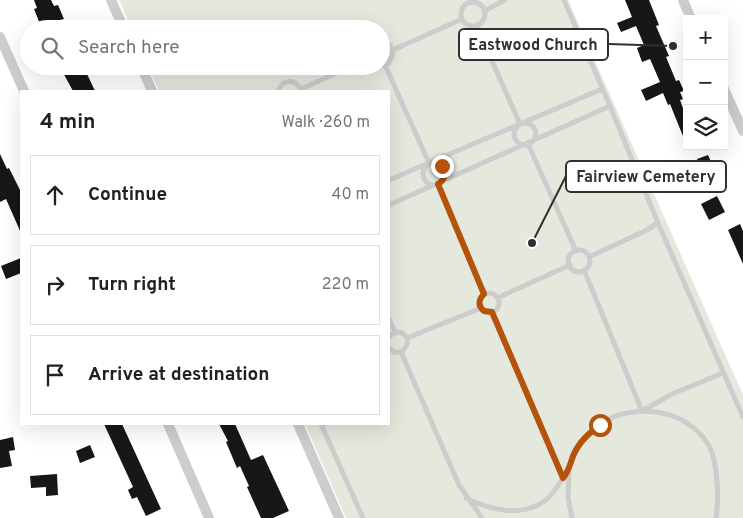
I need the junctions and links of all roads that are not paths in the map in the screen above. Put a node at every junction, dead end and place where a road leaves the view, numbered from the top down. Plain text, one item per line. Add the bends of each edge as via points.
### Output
1 (111, 0) edge
2 (505, 0) edge
3 (564, 0) edge
4 (683, 0) edge
5 (484, 11) junction
6 (689, 15) edge
7 (462, 19) junction
8 (120, 20) edge
9 (476, 25) junction
10 (0, 37) edge
11 (390, 47) edge
12 (393, 50) junction
13 (390, 60) edge
14 (145, 75) edge
15 (333, 75) edge
16 (388, 75) edge
17 (602, 89) junction
18 (24, 90) edge
19 (152, 90) edge
20 (279, 90) edge
21 (301, 90) edge
22 (728, 98) edge
23 (610, 106) junction
24 (520, 124) junction
25 (743, 131) edge
26 (528, 144) junction
27 (429, 163) junction
28 (390, 180) edge
29 (438, 184) junction
30 (390, 205) edge
31 (658, 223) junction
32 (576, 251) junction
33 (589, 257) junction
34 (570, 266) junction
35 (584, 270) junction
36 (484, 294) junction
37 (497, 298) junction
38 (481, 308) junction
39 (492, 312) junction
40 (390, 321) edge
41 (395, 332) junction
42 (390, 336) edge
43 (407, 338) junction
44 (390, 349) edge
45 (401, 352) junction
46 (723, 374) junction
47 (642, 411) junction
48 (743, 417) edge
49 (168, 425) edge
50 (298, 425) edge
51 (321, 425) edge
52 (569, 471) junction
53 (563, 478) junction
54 (466, 498) junction
55 (209, 518) edge
56 (339, 518) edge
57 (363, 518) edge
58 (482, 518) edge
59 (572, 518) edge
60 (716, 518) edge

1 - 8 street
2 - 5 lane
3 - 17 lane
4 - 6 street
5 - 7 lane via 478,4 469,3 462,9
5 - 9 lane via 484,18
7 - 9 lane via 467,24
7 - 12 lane
9 - 24 lane
10 - 18 street
11 - 12 lane
12 - 13 lane
14 - 19 street
15 - 21 lane
16 - 27 lane
17 - 23 lane
17 - 24 lane
20 - 21 lane via 289,81
22 - 25 street
23 - 26 lane
23 - 31 lane
24 - 26 lane via 515,130 515,138
24 - 26 lane via 529,124 535,130 534,138
24 - 27 lane
26 - 29 lane
26 - 32 lane
27 - 28 lane
27 - 29 lane via 423,170 423,177 429,184
27 - 29 lane via 437,163 444,168 445,176
29 - 30 lane
29 - 36 lane
31 - 33 lane
31 - 46 lane
32 - 33 lane via 584,251
32 - 34 lane via 569,257
33 - 35 lane via 590,264
34 - 35 lane via 576,271
34 - 37 lane
35 - 47 lane
36 - 37 lane via 491,293
36 - 38 lane via 479,302
37 - 39 lane via 498,307
38 - 39 lane
38 - 43 lane
39 - 53 lane
40 - 41 lane
41 - 42 lane
41 - 43 lane
43 - 45 lane via 407,346
44 - 45 lane
45 - 54 lane
46 - 47 lane via 672,394
46 - 48 lane
47 - 52 lane via 618,415 590,433 582,440
47 - 60 lane via 679,418 706,442 714,460
49 - 55 street
50 - 56 street
51 - 57 lane
52 - 53 lane
52 - 59 lane via 568,498
53 - 54 lane via 551,496 527,509 494,510
54 - 58 lane

